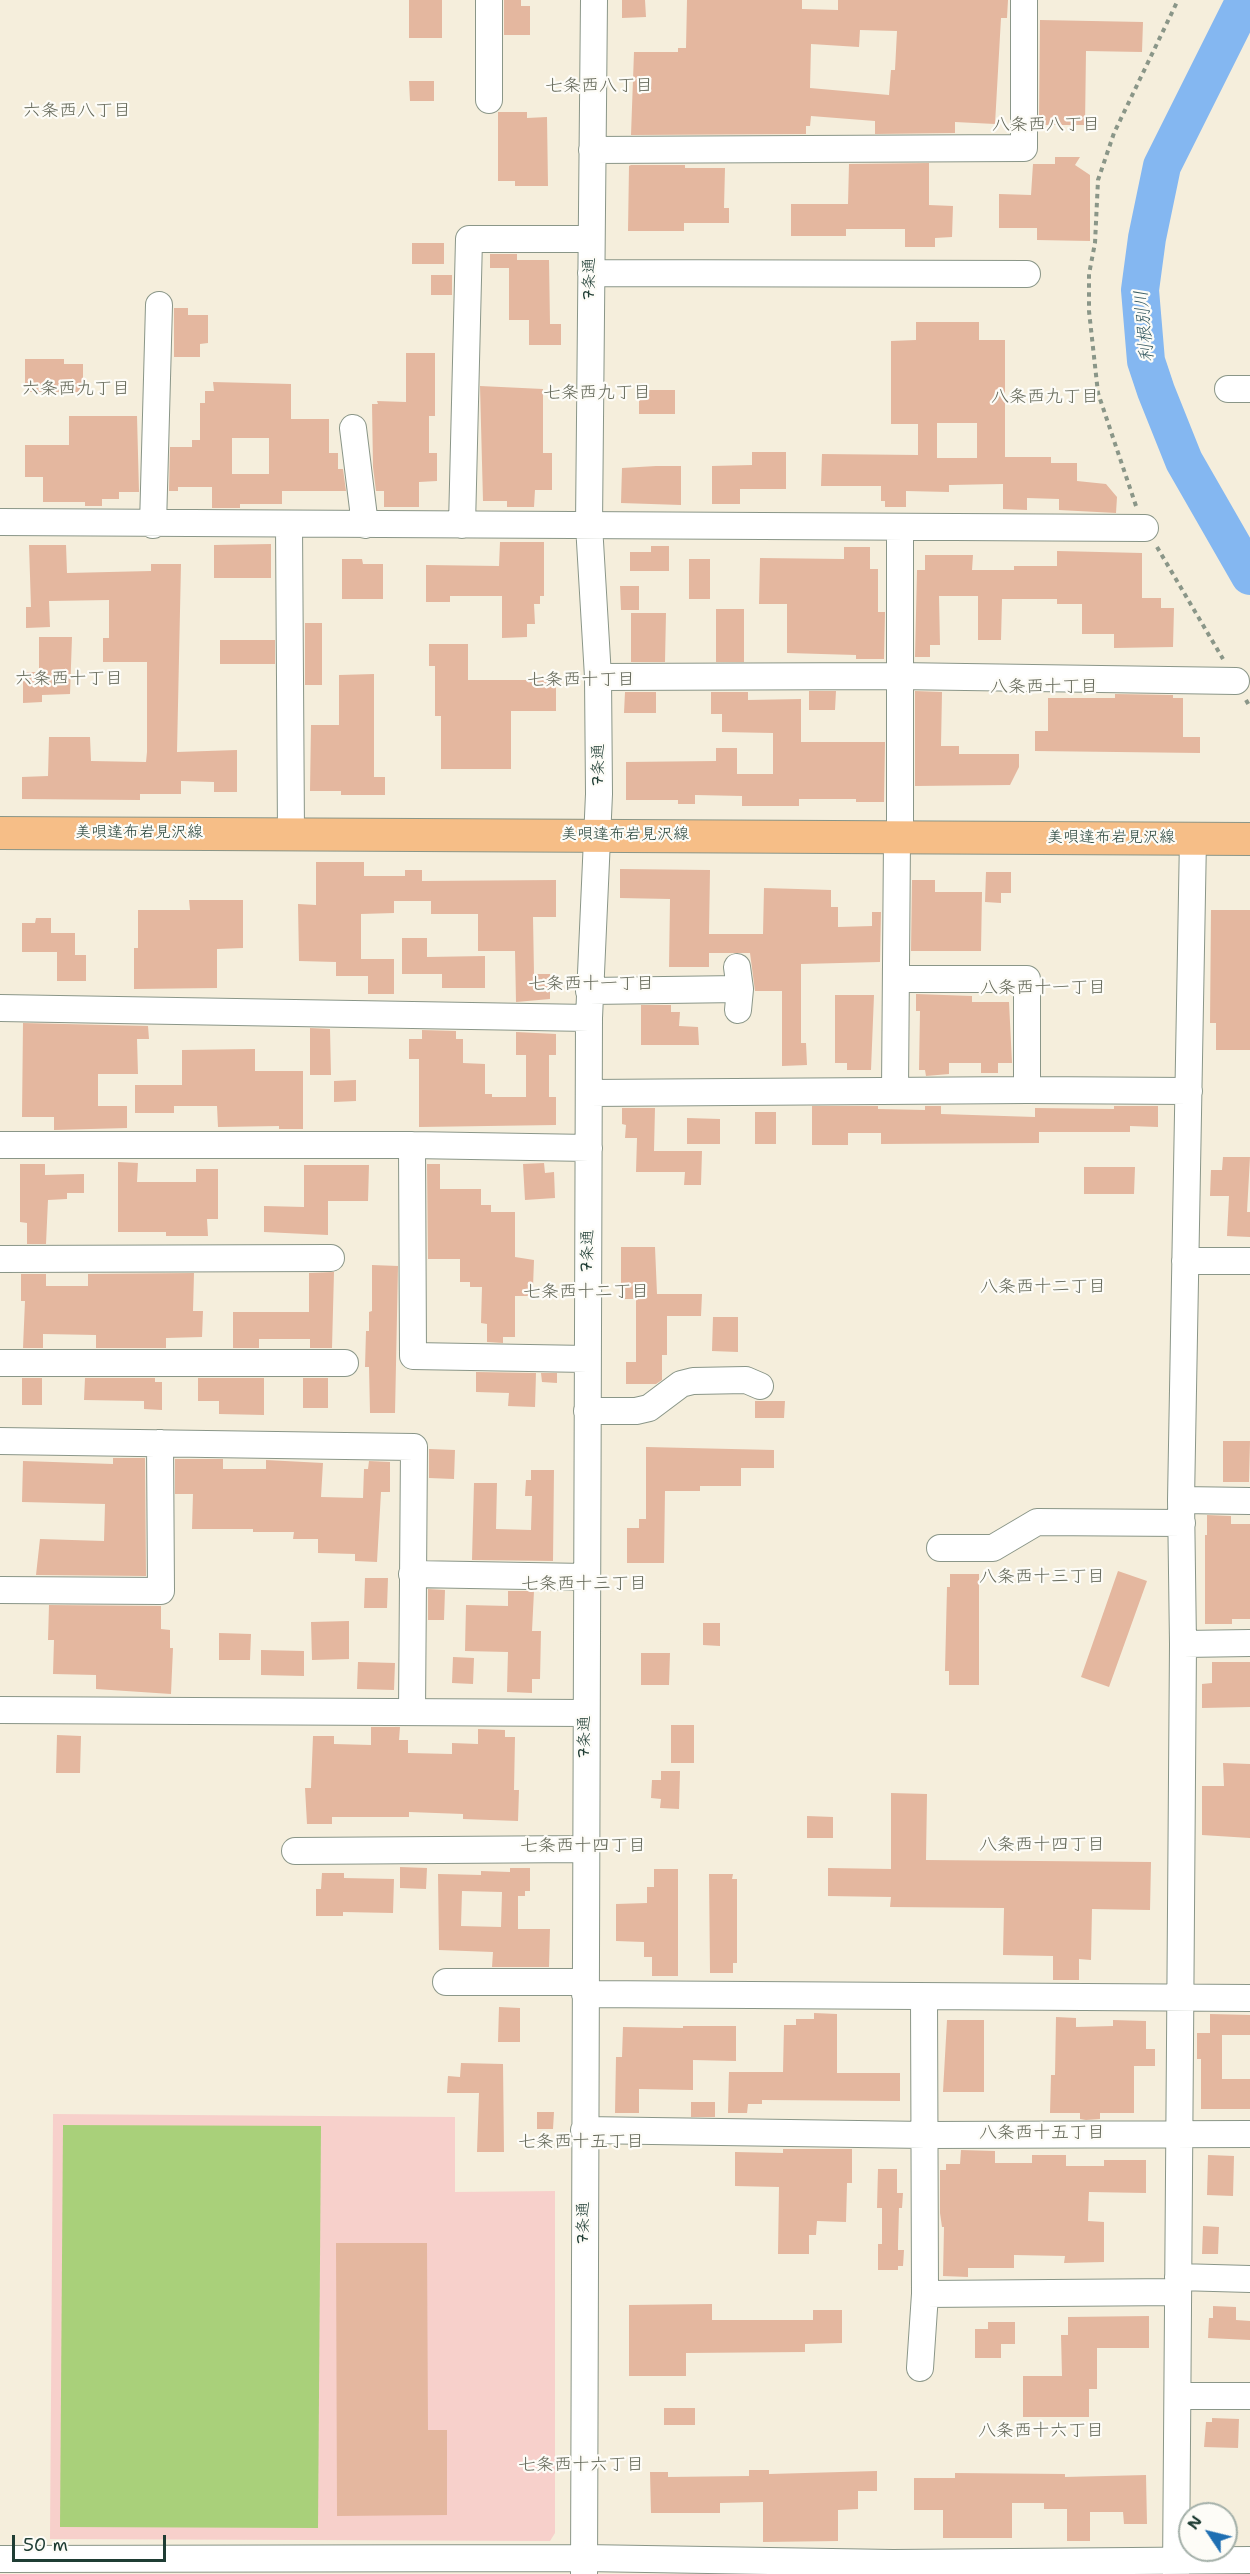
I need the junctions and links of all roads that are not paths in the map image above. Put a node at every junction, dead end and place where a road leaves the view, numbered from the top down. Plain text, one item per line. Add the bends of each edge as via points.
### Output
1 (489, 0) edge
2 (594, 0) edge
3 (1024, 0) edge
4 (489, 100) dead end
5 (592, 150) junction
6 (591, 239) junction
7 (591, 273) junction
8 (1027, 274) dead end
9 (159, 305) dead end
10 (353, 428) dead end
11 (0, 522) edge
12 (153, 525) junction
13 (289, 525) junction
14 (365, 525) junction
15 (462, 525) junction
16 (589, 525) junction
17 (900, 528) junction
18 (1145, 528) road end
19 (898, 676) junction
20 (598, 677) junction
21 (1236, 681) road end
22 (0, 833) edge
23 (291, 834) junction
24 (596, 834) junction
25 (898, 837) junction
26 (1193, 838) junction
27 (1250, 838) edge
28 (897, 979) junction
29 (738, 989) dead end
30 (589, 991) junction
31 (0, 1008) edge
32 (589, 1018) junction
33 (896, 1090) junction
34 (1027, 1090) junction
35 (1188, 1092) junction
36 (589, 1093) junction
37 (0, 1145) edge
38 (412, 1145) junction
39 (590, 1148) junction
40 (331, 1258) dead end
41 (0, 1259) edge
42 (1185, 1261) junction
43 (1250, 1261) edge
44 (587, 1359) junction
45 (0, 1363) edge
46 (345, 1363) dead end
47 (760, 1386) dead end
48 (587, 1411) junction
49 (0, 1441) edge
50 (160, 1443) junction
51 (1250, 1501) edge
52 (1182, 1512) junction
53 (940, 1548) dead end
54 (412, 1574) junction
55 (586, 1577) junction
56 (0, 1590) edge
57 (1183, 1644) junction
58 (1250, 1644) edge
59 (0, 1710) edge
60 (412, 1712) junction
61 (585, 1713) junction
62 (584, 1849) junction
63 (295, 1851) dead end
64 (446, 1982) dead end
65 (585, 1988) junction
66 (924, 1998) junction
67 (1181, 1998) junction
68 (1250, 1998) edge
69 (584, 2130) junction
70 (1179, 2134) junction
71 (1250, 2134) edge
72 (926, 2135) junction
73 (1250, 2279) edge
74 (1178, 2285) junction
75 (925, 2294) junction
76 (920, 2368) dead end
77 (1178, 2396) junction
78 (1250, 2396) edge
79 (0, 2559) edge
80 (1250, 2560) edge
81 (584, 2566) edge
82 (1176, 2567) edge
83 (893, 2568) edge

1 - 4 street
2 - 5 street, 7条通
3 - 5 street via 1024,148
5 - 6 street, 7条通
6 - 7 street, 7条通
6 - 15 street via 469,239
7 - 8 street
7 - 16 street, 7条通
9 - 12 street
10 - 14 street
11 - 12 street
12 - 13 street
13 - 14 street
13 - 23 street
14 - 15 street
15 - 16 street
16 - 17 street
16 - 20 street, 7条通
17 - 18 street
17 - 19 street
19 - 20 street
19 - 21 street
19 - 25 street
20 - 24 street, 7条通
22 - 23 main road, 美唄達布岩見沢線
23 - 24 main road, 美唄達布岩見沢線
24 - 25 main road, 美唄達布岩見沢線
24 - 30 street, 7条通
25 - 26 main road, 美唄達布岩見沢線
25 - 28 street
26 - 27 main road, 美唄達布岩見沢線
26 - 35 street
28 - 33 street
28 - 34 street via 1027,979
29 - 30 street
30 - 32 street, 7条通
31 - 32 street
32 - 36 street, 7条通
33 - 34 street
33 - 36 street
34 - 35 street
35 - 42 street
36 - 39 street, 7条通
37 - 38 street
38 - 39 street
38 - 44 street via 413,1356
39 - 44 street, 7条通
40 - 41 street
42 - 43 street
42 - 52 street
44 - 48 street, 7条通
45 - 46 street
47 - 48 street via 746,1380 693,1381 681,1384 649,1408
48 - 55 street, 7条通
49 - 50 street
50 - 54 street via 414,1447
50 - 56 street via 160,1591
51 - 52 street
52 - 53 street via 1037,1522 993,1548
52 - 57 street
54 - 55 street
54 - 60 street
55 - 61 street, 7条通
57 - 58 street
57 - 67 street
59 - 60 street
60 - 61 street
61 - 62 street, 7条通
62 - 63 street
62 - 65 street, 7条通
64 - 65 street
65 - 66 street
65 - 69 street, 7条通
66 - 67 street
66 - 72 street
67 - 68 street
67 - 70 street
69 - 72 street
69 - 81 street, 7条通
70 - 71 street
70 - 72 street
70 - 74 street
72 - 75 street
73 - 74 street
74 - 75 street
74 - 77 street
75 - 76 street
77 - 78 street
77 - 82 street
79 - 81 street
80 - 82 street
81 - 83 street
82 - 83 street

